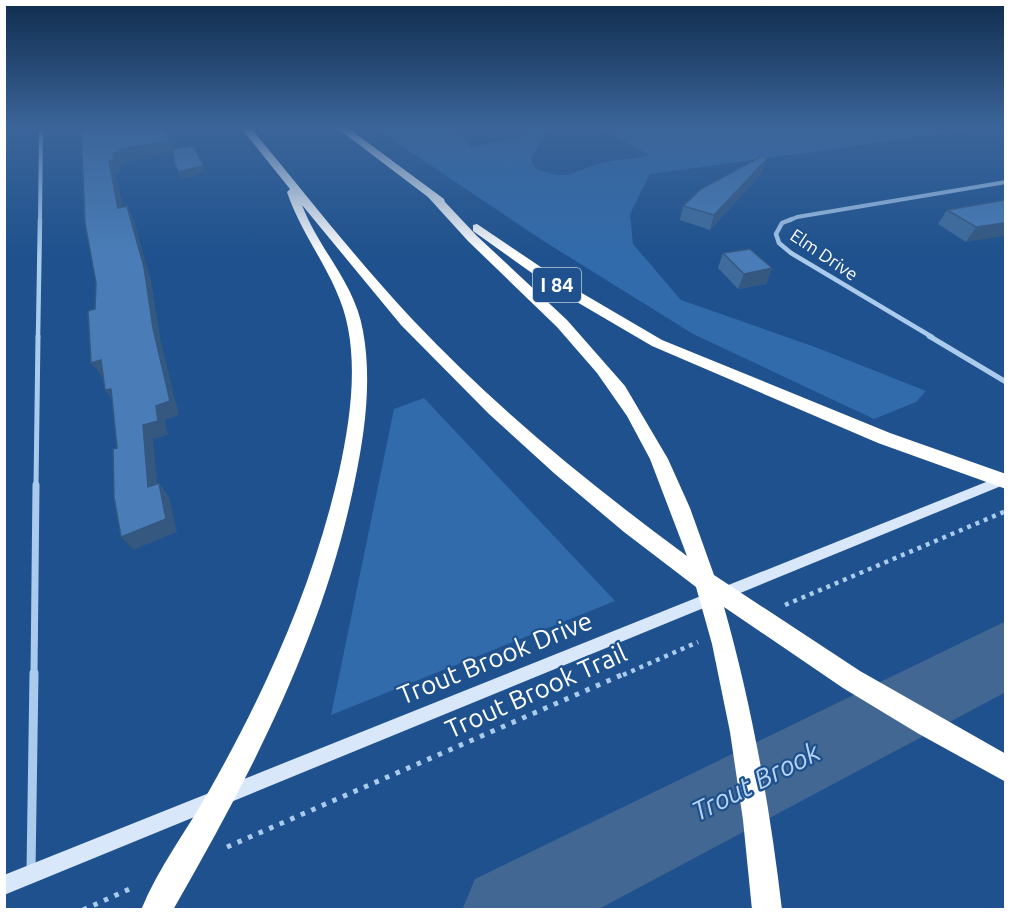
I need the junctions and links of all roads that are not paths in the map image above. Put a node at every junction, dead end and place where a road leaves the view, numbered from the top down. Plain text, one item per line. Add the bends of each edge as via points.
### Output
1 (40, 171) edge
2 (281, 171) edge
3 (400, 171) edge
4 (290, 181) junction
5 (1005, 182) edge
6 (431, 194) junction
7 (1005, 382) edge
8 (1005, 480) edge
9 (1005, 769) edge
10 (30, 874) junction
11 (4, 885) edge
12 (156, 909) edge
13 (767, 909) edge

1 - 10 street
2 - 4 highway
3 - 6 highway, I 84
4 - 9 highway via 429,346 574,478 691,570 793,642 907,714
4 - 12 highway via 301,218 351,306 358,346 357,419 348,472 335,527 286,664 247,747
5 - 7 street, Elm Drive via 796,217 782,223 776,234 791,253
6 - 8 highway, I 84 via 526,264 635,331 884,438
6 - 13 highway via 569,329 605,371 649,439 681,508 713,603 736,694 754,795
8 - 10 main road, Trout Brook Drive
10 - 11 main road, Trout Brook Drive

